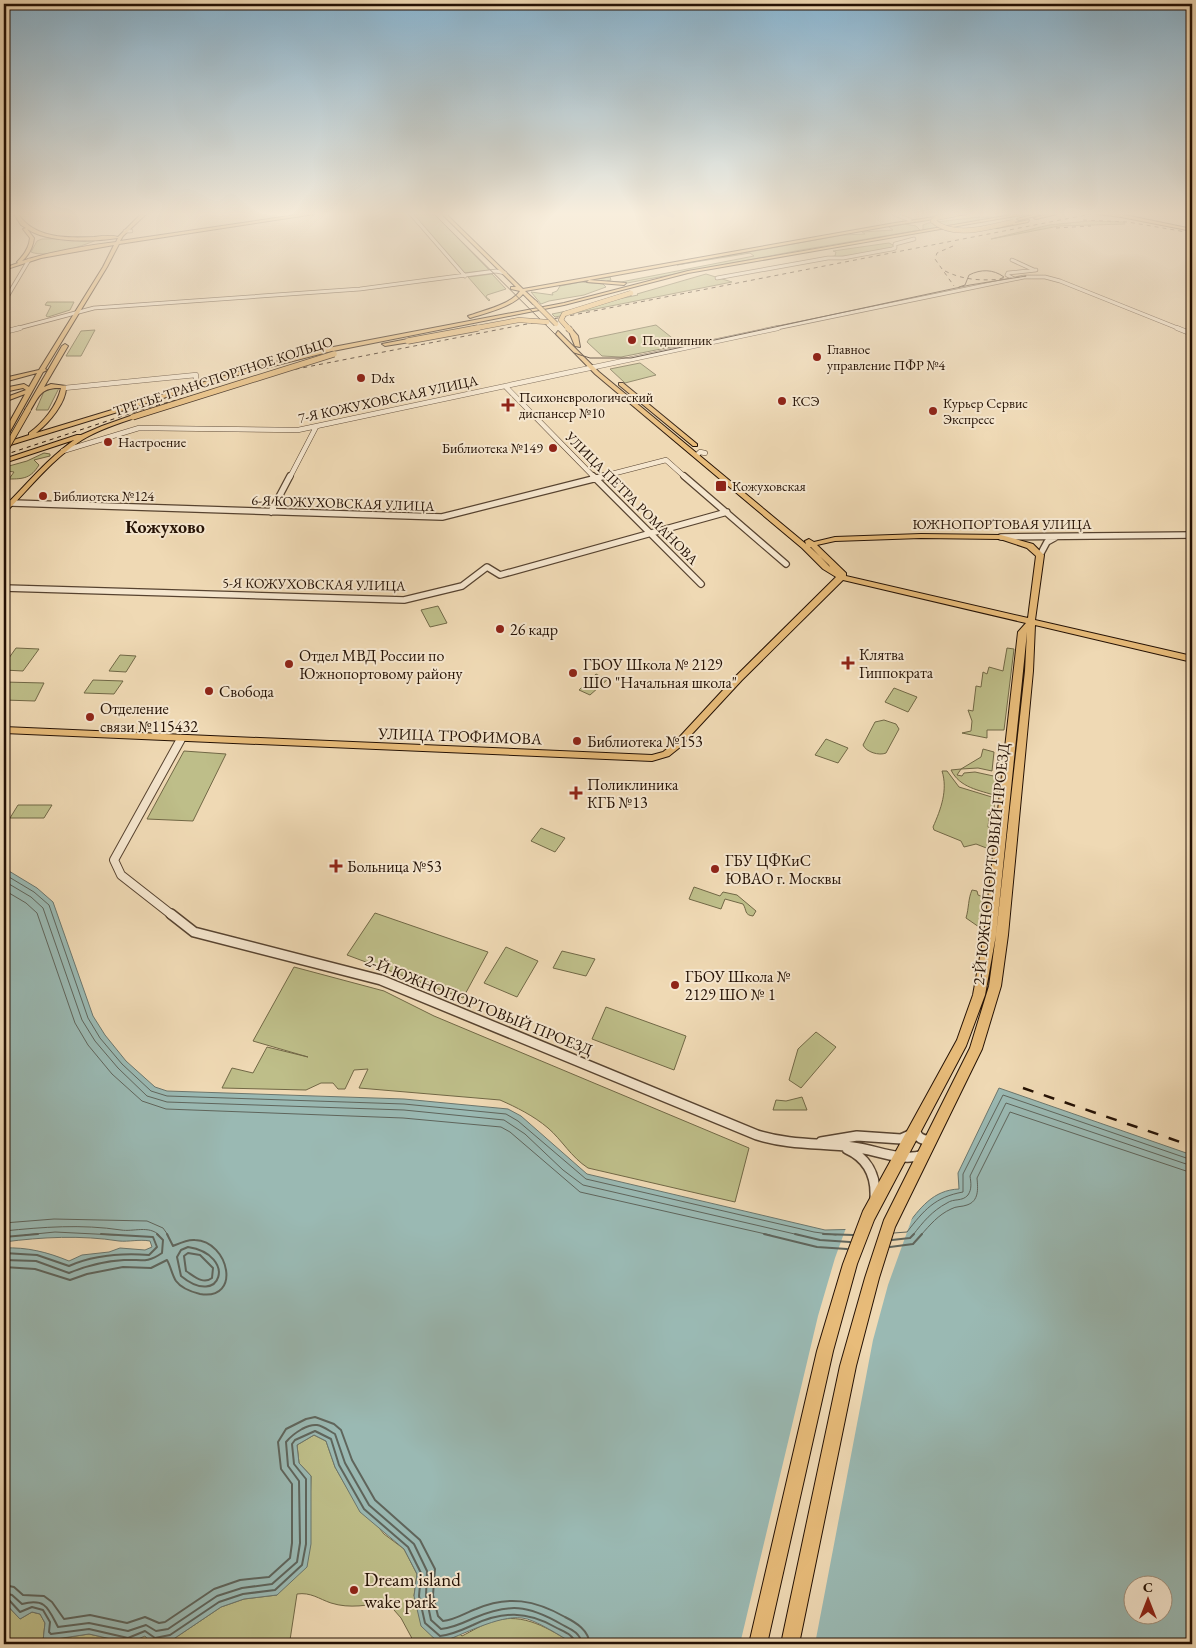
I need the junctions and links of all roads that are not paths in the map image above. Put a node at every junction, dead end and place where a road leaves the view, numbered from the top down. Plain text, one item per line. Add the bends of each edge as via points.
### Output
1 (517, 290) edge
2 (90, 291) edge
3 (97, 291) edge
4 (334, 291) edge
5 (518, 291) edge
6 (519, 291) edge
7 (528, 291) edge
8 (603, 291) edge
9 (615, 291) edge
10 (625, 291) edge
11 (639, 291) edge
12 (957, 291) edge
13 (1085, 291) edge
14 (529, 297) junction
15 (529, 303) junction
16 (503, 304) junction
17 (87, 309) junction
18 (78, 311) junction
19 (514, 311) junction
20 (547, 322) junction
21 (450, 323) junction
22 (32, 324) junction
23 (70, 324) junction
24 (4, 332) edge
25 (561, 332) junction
26 (1192, 334) edge
27 (580, 349) junction
28 (349, 350) junction
29 (304, 355) junction
30 (260, 364) junction
31 (596, 367) junction
32 (50, 370) junction
33 (41, 371) junction
34 (46, 377) junction
35 (4, 380) edge
36 (196, 383) junction
37 (505, 386) junction
38 (64, 387) junction
39 (4, 388) edge
40 (30, 390) junction
41 (39, 391) junction
42 (4, 401) edge
43 (23, 402) junction
44 (48, 418) junction
45 (68, 422) junction
46 (111, 425) junction
47 (316, 427) junction
48 (31, 434) junction
49 (87, 435) junction
50 (4, 437) edge
51 (4, 444) edge
52 (698, 447) junction
53 (690, 449) junction
54 (64, 451) junction
55 (4, 452) edge
56 (36, 453) junction
57 (705, 453) junction
58 (697, 455) junction
59 (53, 460) junction
60 (4, 462) edge
61 (596, 478) junction
62 (12, 503) junction
63 (4, 511) edge
64 (270, 512) junction
65 (727, 512) junction
66 (650, 533) junction
67 (1192, 535) edge
68 (1001, 537) junction
69 (1056, 537) junction
70 (808, 545) junction
71 (1040, 555) junction
72 (786, 564) dead end
73 (826, 568) junction
74 (841, 578) junction
75 (701, 584) dead end
76 (830, 587) junction
77 (4, 588) edge
78 (1031, 622) junction
79 (1021, 640) junction
80 (1031, 642) junction
81 (1192, 659) edge
82 (4, 730) edge
83 (182, 739) junction
84 (916, 1127) junction
85 (934, 1134) junction
86 (834, 1144) junction
87 (924, 1155) junction
88 (898, 1159) junction
89 (875, 1202) junction
90 (758, 1644) edge
91 (790, 1644) edge

1 - 16 main road via 516,298
2 - 18 main road
3 - 17 main road
4 - 17 street
5 - 15 main road
6 - 14 main road
7 - 14 main road
8 - 19 main road
9 - 29 main road, ТРЕТЬЕ ТРАНСПОРТНОЕ КОЛЬЦО via 564,304
10 - 28 main road, ТРЕТЬЕ ТРАНСПОРТНОЕ КОЛЬЦО via 569,306
11 - 27 main road, bridge via 564,314 560,320 570,330
12 - 31 street, 7-Я КОЖУХОВСКАЯ УЛИЦА
13 - 26 street, 7-Я КОЖУХОВСКАЯ УЛИЦА
14 - 15 main road
15 - 16 main road
15 - 20 main road
15 - 25 main road, bridge
16 - 19 main road via 497,310
16 - 21 main road
17 - 18 street
17 - 32 main road
18 - 22 street
18 - 23 main road
19 - 21 main road
20 - 25 main road
20 - 28 main road, bridge via 523,320
21 - 30 main road
22 - 23 street via 58,320
22 - 24 street
23 - 33 main road
25 - 27 main road
27 - 31 main road
28 - 46 main road, ТРЕТЬЕ ТРАНСПОРТНОЕ КОЛЬЦО, bridge
29 - 30 main road
29 - 51 main road, ТРЕТЬЕ ТРАНСПОРТНОЕ КОЛЬЦО
30 - 36 main road
31 - 37 street, 7-Я КОЖУХОВСКАЯ УЛИЦА
31 - 52 main road
31 - 53 main road
32 - 33 main road
32 - 34 main road
33 - 35 main road
33 - 40 main road
34 - 38 main road via 48,382
34 - 41 main road
36 - 38 street via 196,375
36 - 45 main road
37 - 47 street, 7-Я КОЖУХОВСКАЯ УЛИЦА
37 - 61 street, УЛИЦА ПЕТРА РОМАНОВА
38 - 41 main road via 51,386
38 - 44 main road
39 - 40 main road via 24,386
40 - 42 main road
40 - 43 main road
41 - 55 main road, bridge
42 - 43 main road via 21,398
43 - 50 main road
44 - 45 main road via 51,423
44 - 48 main road
45 - 48 main road
46 - 49 main road
46 - 60 main road, ТРЕТЬЕ ТРАНСПОРТНОЕ КОЛЬЦО
47 - 54 street, 7-Я КОЖУХОВСКАЯ УЛИЦА via 293,431 138,428
47 - 64 street
48 - 51 main road
49 - 54 main road
49 - 56 main road
52 - 53 street
52 - 57 main road
53 - 58 main road
54 - 59 main road
56 - 59 main road via 54,453
56 - 60 main road
57 - 58 street
57 - 70 main road
58 - 70 main road
59 - 62 main road
61 - 64 street, 6-Я КОЖУХОВСКАЯ УЛИЦА via 442,517
61 - 65 street, 6-Я КОЖУХОВСКАЯ УЛИЦА via 666,460
61 - 66 street, УЛИЦА ПЕТРА РОМАНОВА
62 - 63 main road
62 - 64 street, 6-Я КОЖУХОВСКАЯ УЛИЦА
65 - 66 street, 5-Я КОЖУХОВСКАЯ УЛИЦА
65 - 72 street
66 - 75 street, УЛИЦА ПЕТРА РОМАНОВА
66 - 77 street, 5-Я КОЖУХОВСКАЯ УЛИЦА via 500,575 487,567 462,586 404,600
67 - 69 street, ЮЖНОПОРТОВАЯ УЛИЦА
68 - 69 street, ЮЖНОПОРТОВАЯ УЛИЦА
68 - 70 main road, ЮЖНОПОРТОВАЯ УЛИЦА via 872,537 835,539
68 - 71 main road via 1030,546
69 - 71 street via 1047,542
70 - 73 main road
70 - 74 main road via 843,573
71 - 78 main road
73 - 74 main road
73 - 76 main road via 831,578
74 - 76 main road, УЛИЦА ТРОФИМОВА
74 - 78 main road
76 - 83 main road, УЛИЦА ТРОФИМОВА via 676,746 659,756 637,758
78 - 79 main road, 2-Й ЮЖНОПОРТОВЫЙ ПРОЕЗД via 1022,632
78 - 80 main road, 2-Й ЮЖНОПОРТОВЫЙ ПРОЕЗД
78 - 81 main road
79 - 80 main road via 1026,638
79 - 84 main road, 2-Й ЮЖНОПОРТОВЫЙ ПРОЕЗД via 989,939 979,995 962,1042
80 - 85 main road, 2-Й ЮЖНОПОРТОВЫЙ ПРОЕЗД via 995,986 976,1049
82 - 83 main road, УЛИЦА ТРОФИМОВА
83 - 86 street, 2-Й ЮЖНОПОРТОВЫЙ ПРОЕЗД via 114,860 121,875 194,932 381,980 746,1132 768,1139
84 - 85 street via 921,1139 929,1140
84 - 86 street, 2-Й ЮЖНОПОРТОВЫЙ ПРОЕЗД via 901,1139 857,1136
84 - 88 main road, 2-Й ЮЖНОПОРТОВЫЙ ПРОЕЗД
85 - 87 main road, 2-Й ЮЖНОПОРТОВЫЙ ПРОЕЗД
86 - 88 street, 2-Й ЮЖНОПОРТОВЫЙ ПРОЕЗД
86 - 89 street, 2-Й ЮЖНОПОРТОВЫЙ ПРОЕЗД via 852,1150 864,1159 874,1180
87 - 88 street, 2-Й ЮЖНОПОРТОВЫЙ ПРОЕЗД
87 - 91 main road, 2-Й ЮЖНОПОРТОВЫЙ ПРОЕЗД via 889,1226 861,1314
88 - 89 main road, 2-Й ЮЖНОПОРТОВЫЙ ПРОЕЗД
89 - 90 main road, 2-Й ЮЖНОПОРТОВЫЙ ПРОЕЗД via 850,1264 825,1352

